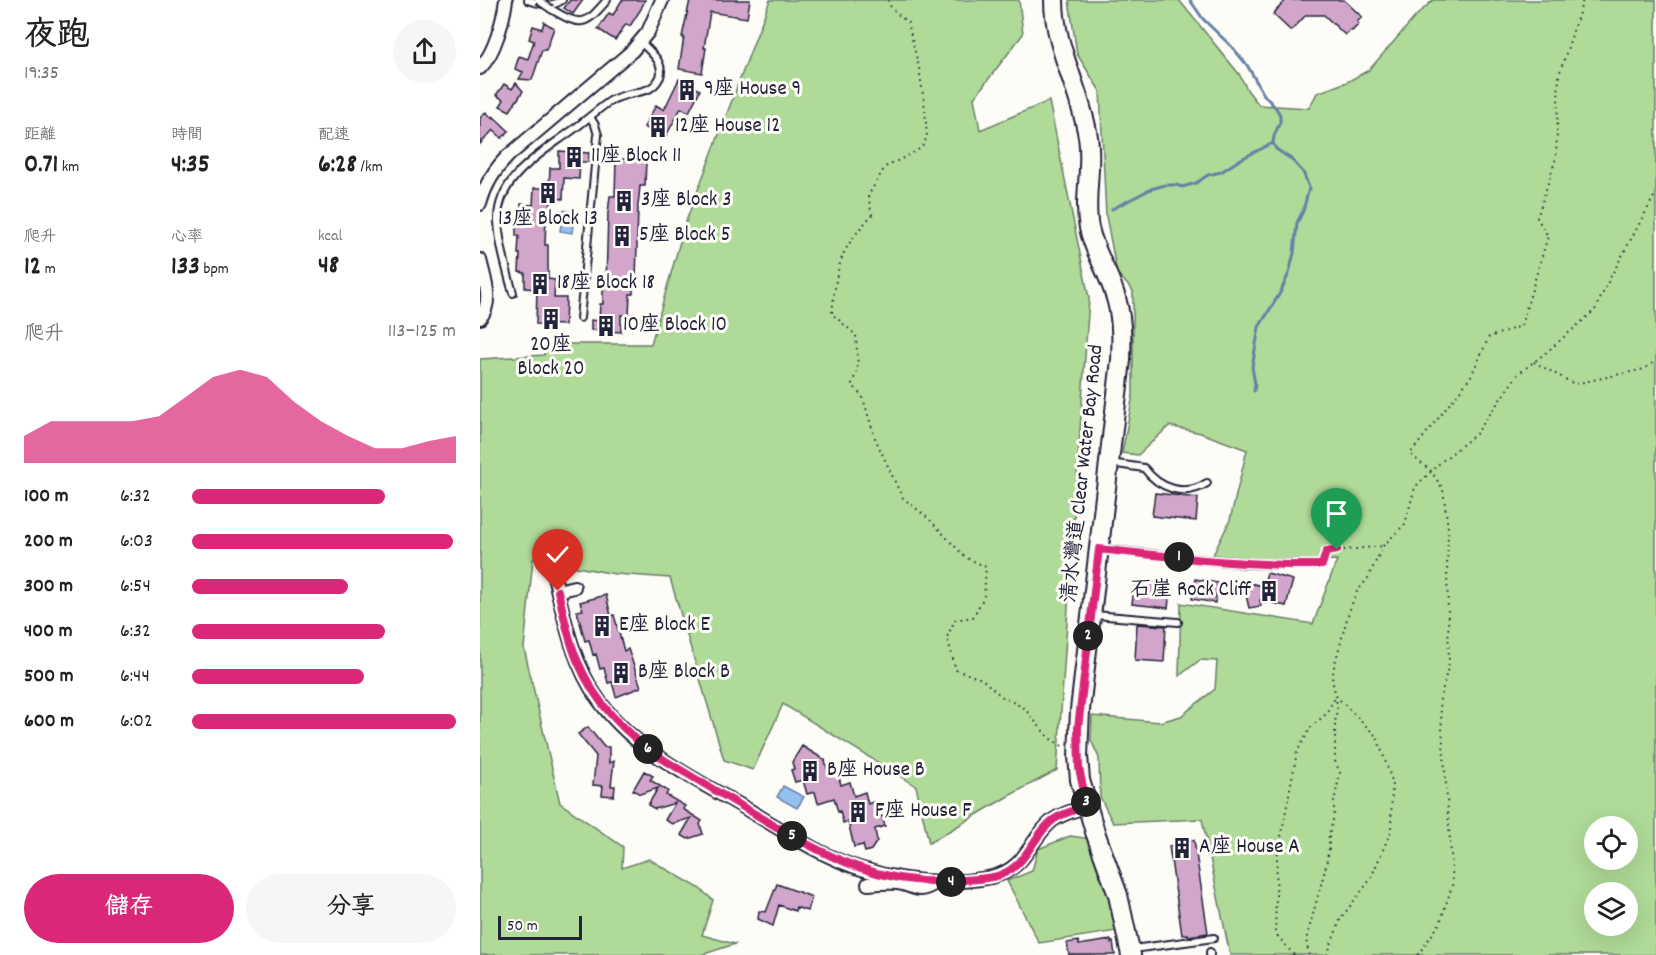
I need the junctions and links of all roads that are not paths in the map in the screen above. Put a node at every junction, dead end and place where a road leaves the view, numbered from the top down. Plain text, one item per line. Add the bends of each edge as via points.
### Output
1 (506, 0) edge
2 (528, 0) edge
3 (538, 0) edge
4 (608, 0) edge
5 (662, 0) edge
6 (1054, 0) edge
7 (560, 2) edge
8 (641, 42) junction
9 (480, 68) edge
10 (590, 117) junction
11 (480, 204) edge
12 (480, 260) edge
13 (513, 293) dead end
14 (480, 318) edge
15 (580, 318) dead end
16 (1109, 463) junction
17 (1207, 483) dead end
18 (1099, 549) junction
19 (1322, 565) road end
20 (552, 567) dead end
21 (574, 587) dead end
22 (558, 591) junction
23 (1091, 615) junction
24 (1178, 621) dead end
25 (1087, 806) junction
26 (938, 882) junction
27 (868, 884) dead end
28 (1214, 938) dead end
29 (1130, 953) edge

1 - 9 street via 503,23 486,63
2 - 7 lane via 545,5
3 - 4 lane, bridge via 568,19 581,22 594,16
5 - 8 street
6 - 16 main road, 清水灣道 Clear Water Bay Road via 1057,32 1088,134 1089,228 1120,320 1121,360
8 - 10 lane via 658,60 658,81 647,90 617,97
8 - 11 street via 500,163
10 - 13 lane via 526,164 506,189 498,221
10 - 15 lane via 598,135
12 - 14 street via 488,302
16 - 17 lane via 1143,468 1162,485 1176,489 1197,489
16 - 18 main road, 清水灣道 Clear Water Bay Road
18 - 19 lane via 1245,564
18 - 23 main road, 清水灣道 Clear Water Bay Road
20 - 22 street
21 - 22 street
22 - 26 street via 573,650 592,691 619,724 645,747 834,858 890,876
23 - 24 lane
23 - 25 main road, 清水灣道 Clear Water Bay Road via 1077,744
25 - 26 street via 1053,820 1021,861 1008,871 984,878
25 - 29 main road, 清水灣道 Clear Water Bay Road via 1118,895
26 - 27 street via 925,889 902,883
28 - 29 lane

